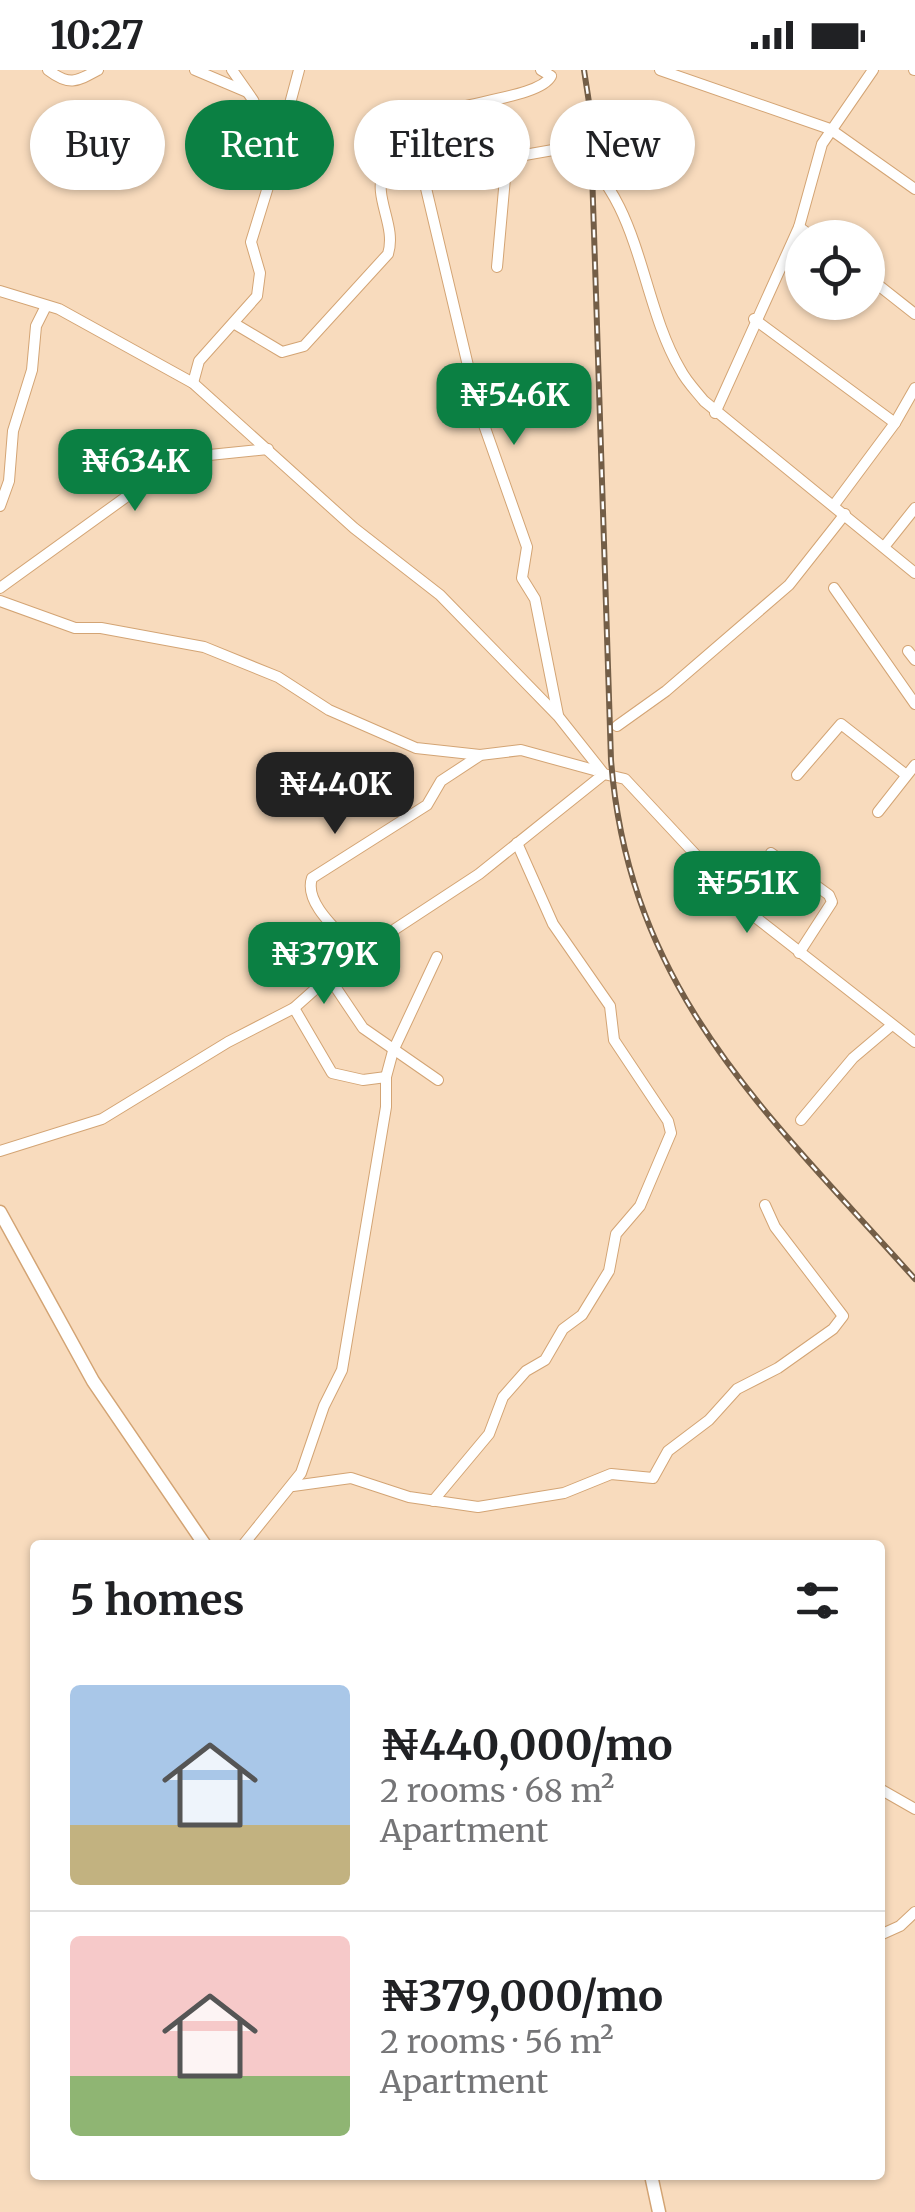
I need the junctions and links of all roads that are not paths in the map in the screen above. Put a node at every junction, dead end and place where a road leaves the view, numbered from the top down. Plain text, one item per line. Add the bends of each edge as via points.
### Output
1 (48, 70) edge
2 (98, 70) edge
3 (195, 70) edge
4 (232, 70) edge
5 (299, 70) edge
6 (540, 70) edge
7 (660, 70) edge
8 (873, 70) edge
9 (248, 92) junction
10 (252, 100) edge
11 (291, 100) edge
12 (830, 129) junction
13 (915, 188) edge
14 (265, 190) edge
15 (426, 190) edge
16 (800, 220) edge
17 (785, 254) edge
18 (496, 267) dead end
19 (885, 290) edge
20 (0, 291) edge
21 (46, 306) junction
22 (915, 314) edge
23 (754, 320) junction
24 (235, 324) junction
25 (193, 383) junction
26 (914, 394) edge
27 (715, 412) junction
28 (895, 424) junction
29 (268, 449) junction
30 (834, 504) junction
31 (0, 506) edge
32 (915, 508) edge
33 (845, 514) junction
34 (884, 546) junction
35 (915, 573) edge
36 (0, 588) edge
37 (834, 588) dead end
38 (0, 601) edge
39 (915, 704) edge
40 (558, 716) junction
41 (617, 726) dead end
42 (480, 755) junction
43 (915, 765) edge
44 (905, 774) junction
45 (603, 775) junction
46 (797, 775) dead end
47 (878, 812) dead end
48 (517, 844) junction
49 (771, 852) dead end
50 (358, 953) junction
51 (799, 953) junction
52 (437, 957) dead end
53 (328, 976) junction
54 (294, 1008) junction
55 (892, 1025) junction
56 (915, 1042) edge
57 (393, 1051) junction
58 (386, 1077) junction
59 (438, 1080) dead end
60 (801, 1120) dead end
61 (0, 1151) edge
62 (765, 1205) dead end
63 (0, 1212) edge
64 (293, 1486) junction
65 (433, 1501) junction
66 (202, 1540) edge
67 (246, 1540) edge
68 (885, 1792) edge
69 (915, 1809) edge
70 (915, 1912) edge
71 (885, 1933) edge
72 (652, 2180) edge
73 (660, 2212) edge

1 - 2 street via 73,83
3 - 9 street
4 - 9 street
5 - 11 street
6 - 24 street via 551,76 541,87 502,100 480,99 407,130 381,178 393,239 388,254 304,346 282,352
7 - 12 street
8 - 12 street
9 - 10 street
12 - 13 street
12 - 16 street
14 - 24 street via 251,242 260,284
15 - 40 street via 478,408 526,547 522,578 535,599
17 - 23 street
18 - 27 street via 506,167 519,156 570,146 604,180 643,262 680,370
19 - 22 street
20 - 21 street
21 - 25 street
21 - 31 street via 36,326
23 - 27 street
23 - 28 street
24 - 25 street via 199,362
25 - 29 street
26 - 28 street
27 - 30 street
28 - 30 street
29 - 36 street via 180,458
29 - 40 street via 440,595
30 - 33 street
32 - 34 street
33 - 34 street
33 - 41 street via 789,585
34 - 35 street
37 - 39 street
38 - 42 street via 75,628 204,647 278,677 402,744
40 - 45 street
42 - 45 street via 528,751 589,765
42 - 50 street via 442,781 426,805 312,878 313,900
43 - 44 street
44 - 46 street via 841,724
44 - 47 street
45 - 48 street
45 - 51 street via 624,779 724,887
48 - 50 street
48 - 65 street via 553,924 610,1006 612,1036 671,1134 640,1206 616,1234 609,1271 582,1315 503,1396 488,1434
49 - 51 street via 832,902
50 - 53 street
51 - 55 street
52 - 57 street
53 - 54 street
53 - 57 street via 355,1019
54 - 58 street via 332,1072 363,1080
54 - 61 street via 102,1119
55 - 56 street
55 - 60 street via 853,1058
57 - 58 street
57 - 59 street
58 - 64 street via 346,1355
62 - 65 street via 842,1310 833,1330 737,1389 668,1451 653,1478 611,1474 564,1493 491,1505
63 - 66 street via 93,1381
64 - 65 street via 351,1478
64 - 67 street
68 - 69 street
70 - 71 street
72 - 73 street

